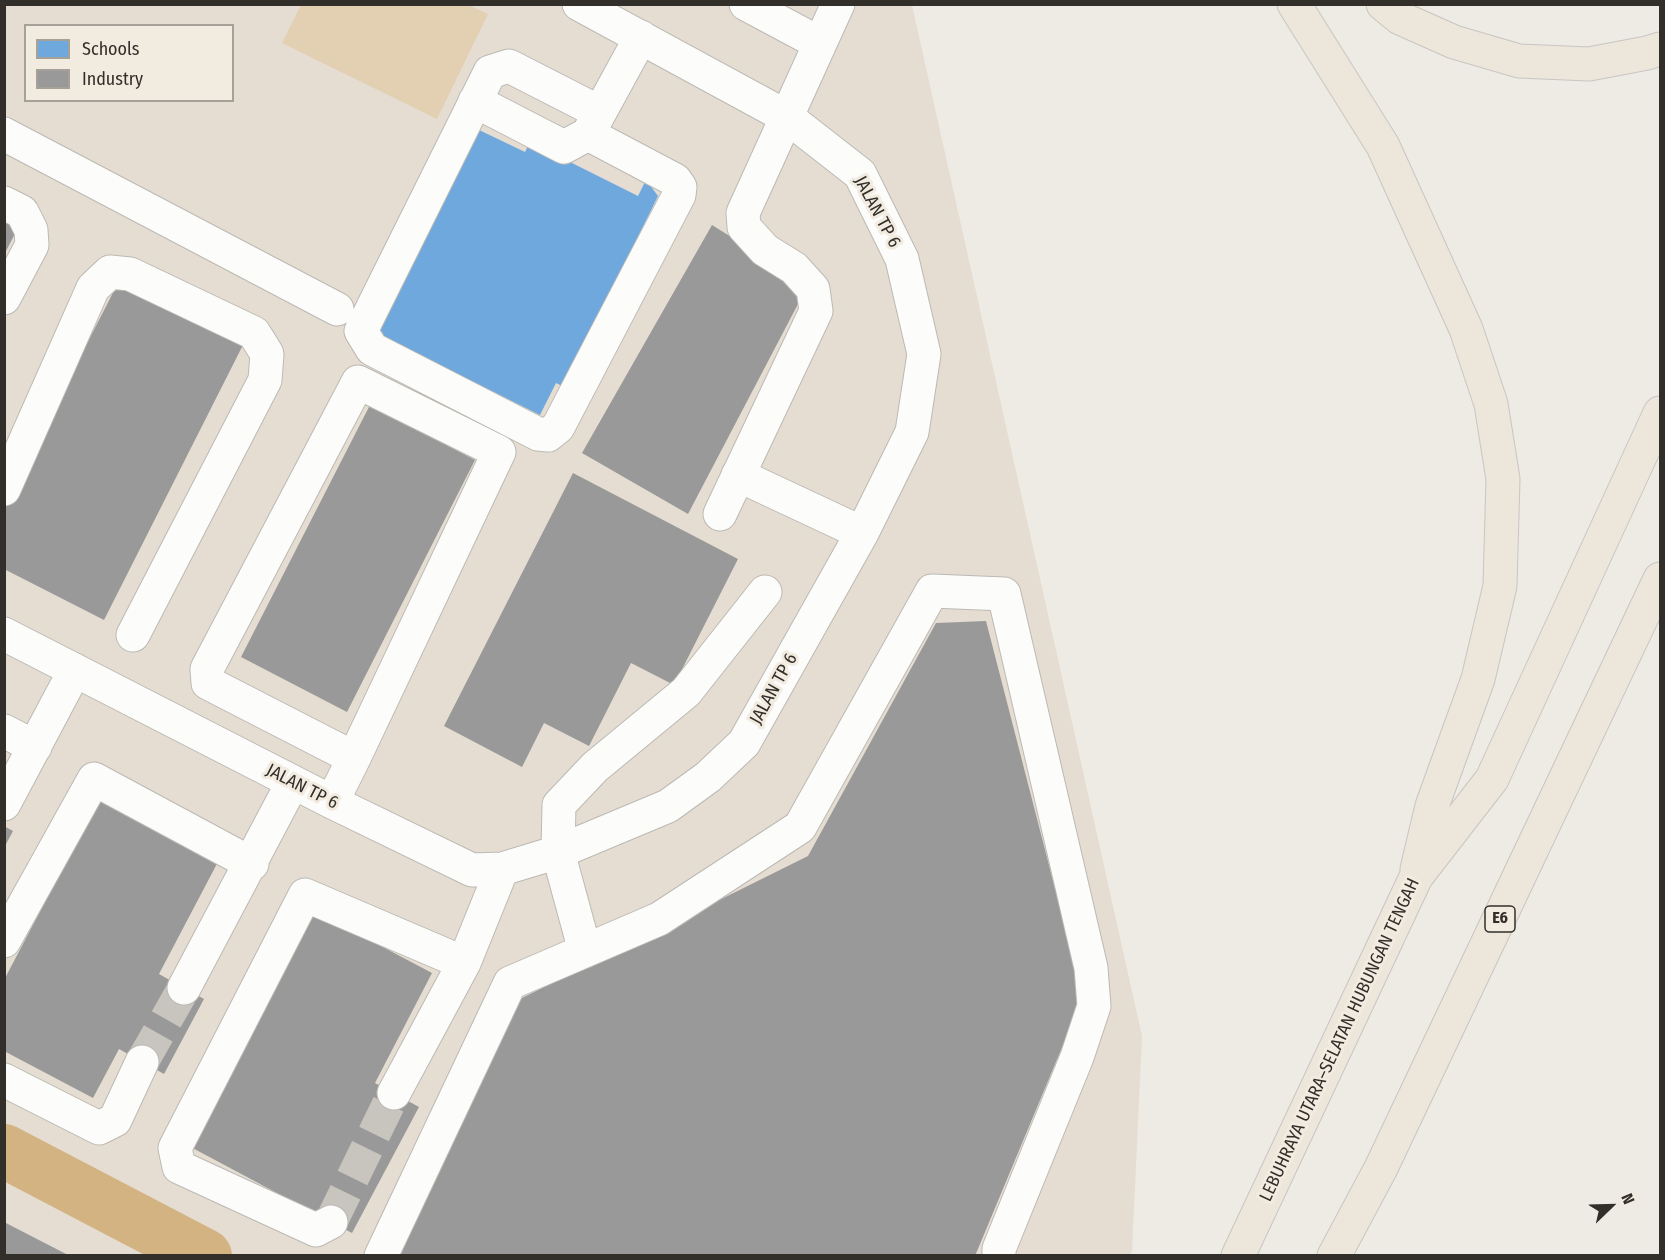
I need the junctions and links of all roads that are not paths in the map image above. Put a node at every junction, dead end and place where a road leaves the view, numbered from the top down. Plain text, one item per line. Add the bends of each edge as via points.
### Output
1 (579, 4) edge
2 (746, 4) edge
3 (838, 4) edge
4 (1294, 4) edge
5 (1383, 4) edge
6 (641, 37) junction
7 (819, 43) junction
8 (1660, 48) edge
9 (475, 101) junction
10 (787, 117) junction
11 (593, 123) junction
12 (4, 134) edge
13 (4, 203) edge
14 (4, 298) edge
15 (337, 309) dead end
16 (1660, 412) edge
17 (738, 475) junction
18 (4, 489) edge
19 (720, 514) dead end
20 (862, 533) junction
21 (1660, 579) edge
22 (765, 592) dead end
23 (4, 634) edge
24 (133, 635) dead end
25 (75, 670) junction
26 (4, 731) edge
27 (35, 747) junction
28 (354, 758) junction
29 (293, 782) junction
30 (332, 802) junction
31 (4, 804) edge
32 (558, 852) junction
33 (252, 864) junction
34 (502, 869) junction
35 (1416, 877) junction
36 (4, 941) edge
37 (585, 951) junction
38 (464, 963) junction
39 (184, 988) tunnel mouth
40 (142, 1062) tunnel mouth
41 (4, 1080) edge
42 (394, 1093) tunnel mouth
43 (331, 1222) dead end
44 (381, 1256) edge
45 (999, 1256) edge
46 (1238, 1256) edge
47 (1334, 1256) edge

1 - 6 street, JALAN TP 6
2 - 7 street
3 - 7 street
4 - 35 highway via 1383,146 1466,329 1491,405 1503,479 1500,586 1478,679 1432,806
5 - 8 highway via 1400,18 1454,42 1519,61 1589,64
6 - 10 street, JALAN TP 6
6 - 11 street
7 - 10 street
9 - 11 street via 564,147
9 - 11 street via 489,72 509,66
9 - 11 street via 361,331 372,349 537,434 548,435 558,427 679,195 680,187 675,180
10 - 17 street via 743,213 744,227 765,250 794,268 813,289 816,311
10 - 20 street, JALAN TP 6 via 860,174 902,260 924,354 912,432
12 - 15 street
13 - 14 street via 22,212 31,230 32,245
16 - 35 highway, LEBUHRAYA UTARA–SELATAN HUBUNGAN TENGAH via 1492,779
17 - 19 street
17 - 20 street
18 - 24 street via 93,288 110,272 130,274 254,333 267,354 265,380
20 - 32 street, JALAN TP 6 via 744,743 708,777 668,806
21 - 47 highway, E6 via 1381,1168
22 - 32 street via 686,692 595,767 560,805
23 - 25 street, JALAN TP 6
25 - 27 street
25 - 29 street, JALAN TP 6
26 - 27 street
27 - 31 street
28 - 28 street via 499,452 358,381 207,669 208,683
28 - 30 street
29 - 30 street, JALAN TP 6
29 - 33 street
30 - 34 street, JALAN TP 6 via 472,870
32 - 34 street, JALAN TP 6
32 - 37 street
33 - 36 street via 94,779
33 - 39 street
34 - 38 street
35 - 46 highway, LEBUHRAYA UTARA–SELATAN HUBUNGAN TENGAH
37 - 44 street via 510,983
37 - 45 street via 658,919 800,827 932,591 1004,594 1091,968 1094,1006
38 - 42 street
38 - 43 street via 305,895 175,1148 179,1167 316,1230
40 - 41 street via 115,1120 99,1128

